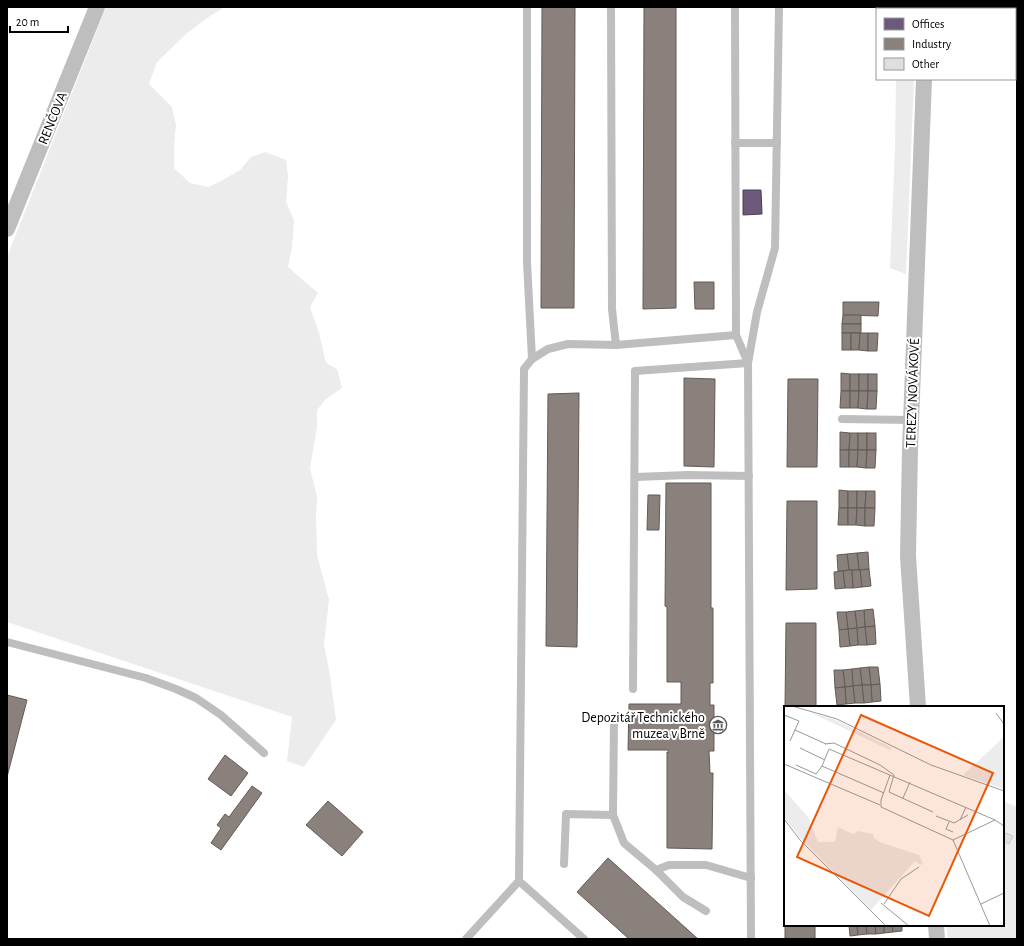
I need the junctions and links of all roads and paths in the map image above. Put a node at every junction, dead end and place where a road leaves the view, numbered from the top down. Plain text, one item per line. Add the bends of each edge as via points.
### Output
1 (97, 7) edge
2 (527, 7) edge
3 (611, 7) edge
4 (735, 7) edge
5 (779, 7) edge
6 (924, 80) edge
7 (735, 142) junction
8 (777, 143) junction
9 (7, 230) edge
10 (736, 335) junction
11 (616, 345) junction
12 (532, 359) junction
13 (748, 363) junction
14 (842, 419) dead end
15 (911, 420) junction
16 (749, 476) junction
17 (635, 477) junction
18 (7, 642) edge
19 (633, 689) dead end
20 (918, 706) edge
21 (614, 720) dead end
22 (264, 753) dead end
23 (613, 815) junction
24 (564, 864) dead end
25 (656, 870) junction
26 (750, 878) junction
27 (519, 881) junction
28 (706, 911) dead end
29 (936, 926) edge
30 (466, 939) edge
31 (584, 939) edge
32 (751, 939) edge
33 (937, 939) edge

1 - 9 street, RENČOVA
2 - 12 lane via 527,262
3 - 11 lane via 612,309
4 - 7 lane
5 - 8 lane
6 - 15 street, TEREZY NOVÁKOVÉ
7 - 8 lane
7 - 10 lane
8 - 13 lane via 775,248 757,312
10 - 11 lane
10 - 13 lane
11 - 12 lane via 568,344 548,348
12 - 27 lane via 524,369
13 - 16 lane
13 - 17 lane via 635,371
14 - 15 lane
15 - 20 street, TEREZY NOVÁKOVÉ via 908,556
16 - 17 lane
16 - 26 lane
17 - 19 lane
18 - 22 lane via 146,678 176,689 196,698 221,715
21 - 23 lane
23 - 24 lane via 566,814
23 - 25 lane via 624,843
25 - 26 lane via 669,866 706,865
25 - 28 lane via 683,897
26 - 32 lane
27 - 30 lane
27 - 31 lane
29 - 33 street

